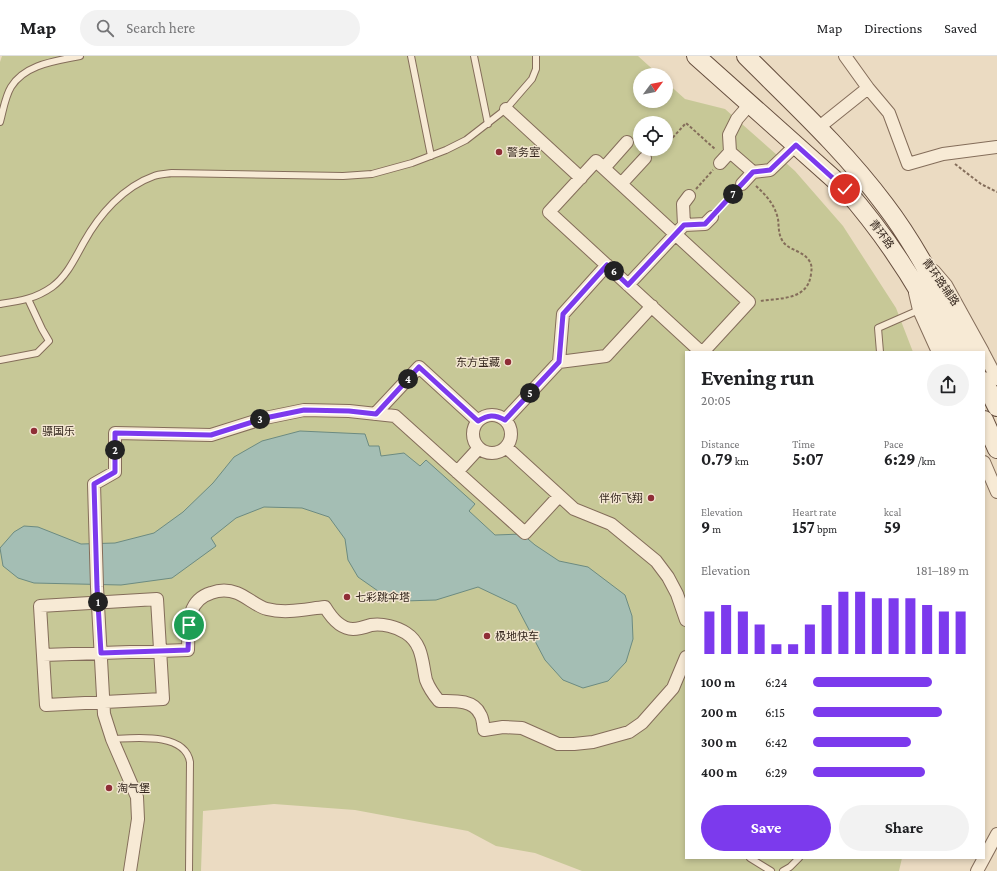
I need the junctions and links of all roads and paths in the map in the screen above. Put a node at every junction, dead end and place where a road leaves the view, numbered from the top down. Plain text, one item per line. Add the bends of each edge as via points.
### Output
1 (80, 56) edge
2 (411, 56) edge
3 (474, 56) edge
4 (536, 56) edge
5 (696, 56) edge
6 (746, 56) edge
7 (845, 56) edge
8 (868, 88) junction
9 (750, 104) junction
10 (506, 108) junction
11 (0, 122) edge
12 (488, 124) junction
13 (818, 128) junction
14 (673, 137) edge
15 (628, 142) dead end
16 (796, 145) junction
17 (997, 147) edge
18 (943, 154) junction
19 (431, 156) junction
20 (646, 158) dead end
21 (725, 158) junction
22 (604, 168) junction
23 (581, 178) junction
24 (748, 178) junction
25 (622, 184) junction
26 (997, 192) edge
27 (689, 196) joint
28 (712, 217) joint
29 (684, 225) junction
30 (675, 234) junction
31 (906, 235) junction
32 (607, 265) junction
33 (912, 278) junction
34 (628, 285) junction
35 (28, 299) junction
36 (749, 302) junction
37 (0, 304) edge
38 (652, 306) junction
39 (919, 310) junction
40 (701, 351) edge
41 (703, 351) edge
42 (880, 351) edge
43 (938, 351) edge
44 (952, 351) edge
45 (969, 351) edge
46 (982, 351) edge
47 (985, 357) edge
48 (0, 360) edge
49 (559, 362) junction
50 (997, 379) edge
51 (985, 383) edge
52 (997, 407) edge
53 (376, 414) junction
54 (505, 420) junction
55 (478, 421) junction
56 (985, 422) edge
57 (506, 447) junction
58 (479, 448) junction
59 (997, 449) edge
60 (985, 464) edge
61 (457, 472) junction
62 (997, 492) edge
63 (559, 496) junction
64 (98, 602) junction
65 (685, 617) edge
66 (160, 651) junction
67 (101, 653) junction
68 (43, 655) junction
69 (685, 659) edge
70 (103, 702) junction
71 (112, 739) junction
72 (997, 834) edge
73 (985, 856) edge
74 (752, 859) edge
75 (798, 859) edge
76 (983, 859) edge
77 (984, 859) edge
78 (130, 871) edge
79 (189, 871) edge
80 (771, 871) edge
81 (783, 871) edge
82 (977, 871) edge
83 (982, 871) edge

1 - 11 lane via 36,66 24,72 11,86
2 - 19 lane
3 - 12 lane
4 - 10 lane via 536,69 532,79
5 - 9 main road, 青环路
6 - 13 main road, 青环路
7 - 8 street
8 - 13 street
8 - 18 street via 889,113 908,164
9 - 16 main road, 青环路
9 - 21 street via 737,119 729,135
10 - 12 lane
10 - 23 street
12 - 19 lane via 466,140
13 - 31 main road, 青环路 via 862,174
14 - 21 path via 686,123
15 - 22 street
16 - 24 street via 770,170
16 - 33 main road, 青环路 via 845,189 865,212
17 - 18 street
18 - 26 path via 981,184
19 - 35 lane via 372,174 343,176 179,173 155,176 131,189 112,204 97,222 66,273 53,286
20 - 25 street
21 - 24 street
21 - 27 path
22 - 23 street via 596,161
22 - 25 street
23 - 32 street via 549,212
24 - 28 path
24 - 36 path via 774,207 778,219 778,232 782,240 788,248 797,250 808,259 812,266 810,280 800,294
25 - 30 street
27 - 29 street via 683,204
28 - 29 street via 705,224
29 - 30 street
30 - 34 street
30 - 36 street
31 - 45 main road, 青环路
31 - 46 street, 青环路辅路 via 946,285
32 - 34 street
32 - 49 street via 563,314
33 - 39 street
33 - 44 main road, 青环路
34 - 38 street
35 - 37 lane
35 - 48 lane via 49,341 37,353
36 - 41 street
38 - 40 street
38 - 49 street via 606,356
39 - 42 lane via 878,328
39 - 43 street
47 - 50 street, 青环路辅路
49 - 54 street
51 - 52 main road
53 - 55 street via 419,367
53 - 61 street via 395,416
53 - 64 street via 304,410 265,418 211,435 115,433 115,472 94,484
54 - 55 street via 496,415 486,416
54 - 57 street via 511,428 511,438
55 - 58 street via 474,430 474,440
56 - 59 main road
57 - 58 street via 493,453
57 - 63 street
58 - 61 street
60 - 62 street
61 - 63 street via 526,534
63 - 65 street via 574,509 611,524 656,561 677,594
64 - 66 street via 157,599
64 - 67 street
64 - 68 street via 40,606
66 - 67 street
66 - 69 street via 188,650 191,609 198,599 219,590 236,592 265,608 280,612 325,607 333,619 352,629 372,625 388,626 406,633 415,640 427,681 439,701 463,702 473,706 480,714 484,730 522,728 558,744 593,742 635,729 673,688
66 - 70 street via 163,699
67 - 68 street
67 - 70 street
68 - 70 street via 46,705
70 - 71 street
71 - 78 street via 137,797 138,819
71 - 79 lane via 144,738 172,742 189,754
72 - 73 street
74 - 80 lane
75 - 81 lane
76 - 82 street
77 - 83 street

